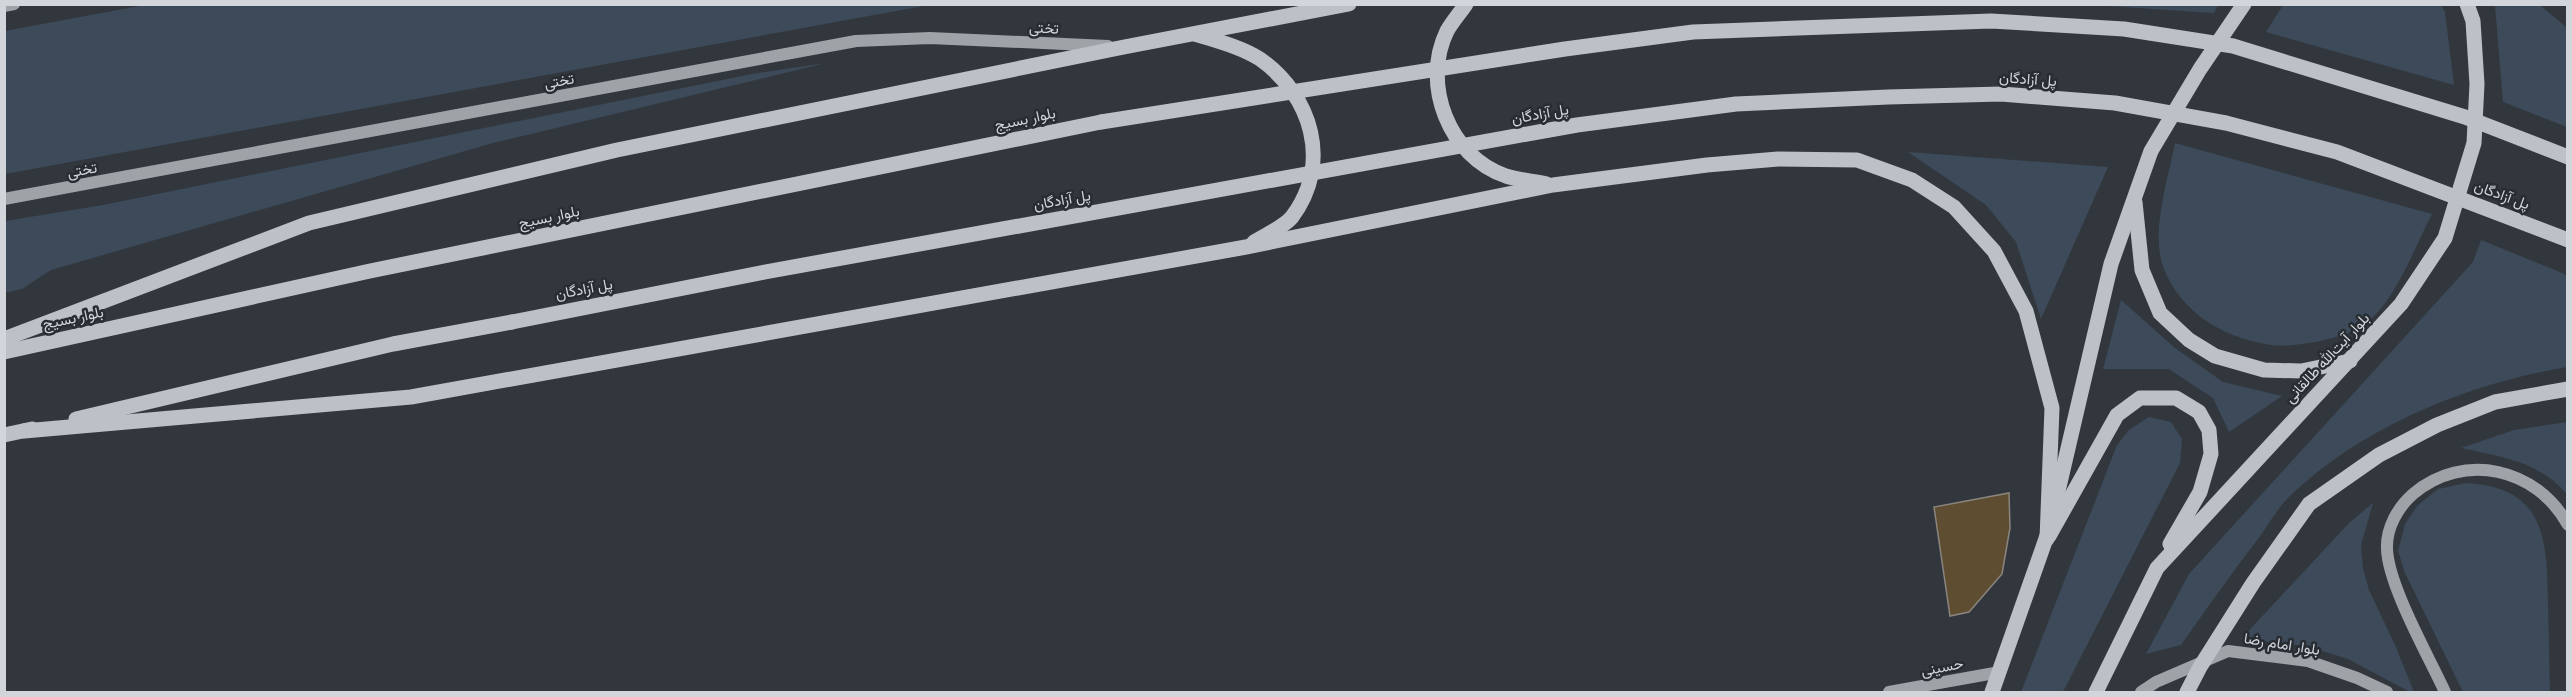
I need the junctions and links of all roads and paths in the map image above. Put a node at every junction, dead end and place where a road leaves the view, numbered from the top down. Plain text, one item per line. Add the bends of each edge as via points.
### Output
1 (14, 4) edge
2 (1349, 4) edge
3 (1466, 4) edge
4 (2244, 4) edge
5 (2468, 4) edge
6 (4, 6) edge
7 (1193, 33) junction
8 (1124, 47) junction
9 (2568, 157) edge
10 (1553, 185) junction
11 (4, 199) edge
12 (2134, 199) junction
13 (2568, 240) edge
14 (1246, 247) junction
15 (4, 339) edge
16 (4, 352) edge
17 (2350, 361) junction
18 (2568, 389) edge
19 (24, 431) junction
20 (4, 435) edge
21 (2568, 525) edge
22 (2047, 539) junction
23 (2157, 568) junction
24 (2000, 672) junction
25 (1889, 693) edge
26 (1992, 693) edge
27 (2096, 693) edge
28 (2141, 693) edge
29 (2187, 693) edge
30 (2387, 693) edge
31 (2445, 693) edge

1 - 6 street
2 - 7 main road
3 - 10 main road via 1447,31 1437,64 1439,99 1452,131 1474,158 1505,176
4 - 12 main road via 2151,151
5 - 17 main road, بلوار آیت‌الله طالقانی via 2473,21 2477,84 2474,144 2445,238 2401,304
7 - 8 main road
7 - 14 main road via 1258,58 1287,82 1306,113 1314,149 1309,186 1291,218
8 - 11 street, تختی via 930,38 856,41
8 - 15 main road via 617,150 309,223
9 - 16 main road, بلوار بسیج, bridge via 2465,117 2233,46 2124,29 1990,21 1693,32 1101,122 370,272
10 - 14 main road
10 - 22 main road via 1778,159 1857,160 1912,180 1954,207 1994,251 2026,311 2052,408
12 - 17 main road via 2142,270 2160,313 2188,340 2215,356 2264,370 2301,371
12 - 22 main road via 2111,264
13 - 19 main road, پل آزادگان, bridge via 2337,152 2226,123 2115,103 2001,94 1736,104 1577,125 765,272 393,344
14 - 19 main road via 411,397
17 - 23 main road, بلوار آیت‌الله طالقانی
18 - 29 main road, bridge via 2495,402 2437,425 2379,455 2309,504 2253,583
19 - 20 main road
21 - 31 street via 2560,510 2541,491 2498,471 2444,474 2424,484 2396,512 2387,550 2391,568
22 - 23 main road via 2117,415 2140,398 2176,398 2199,412 2209,430 2211,454 2200,492
22 - 24 main road
23 - 27 main road, بلوار آیت‌الله طالقانی
24 - 25 street, حسینی
24 - 26 main road
28 - 30 street, بلوار امام رضا via 2156,682 2228,651 2308,661

